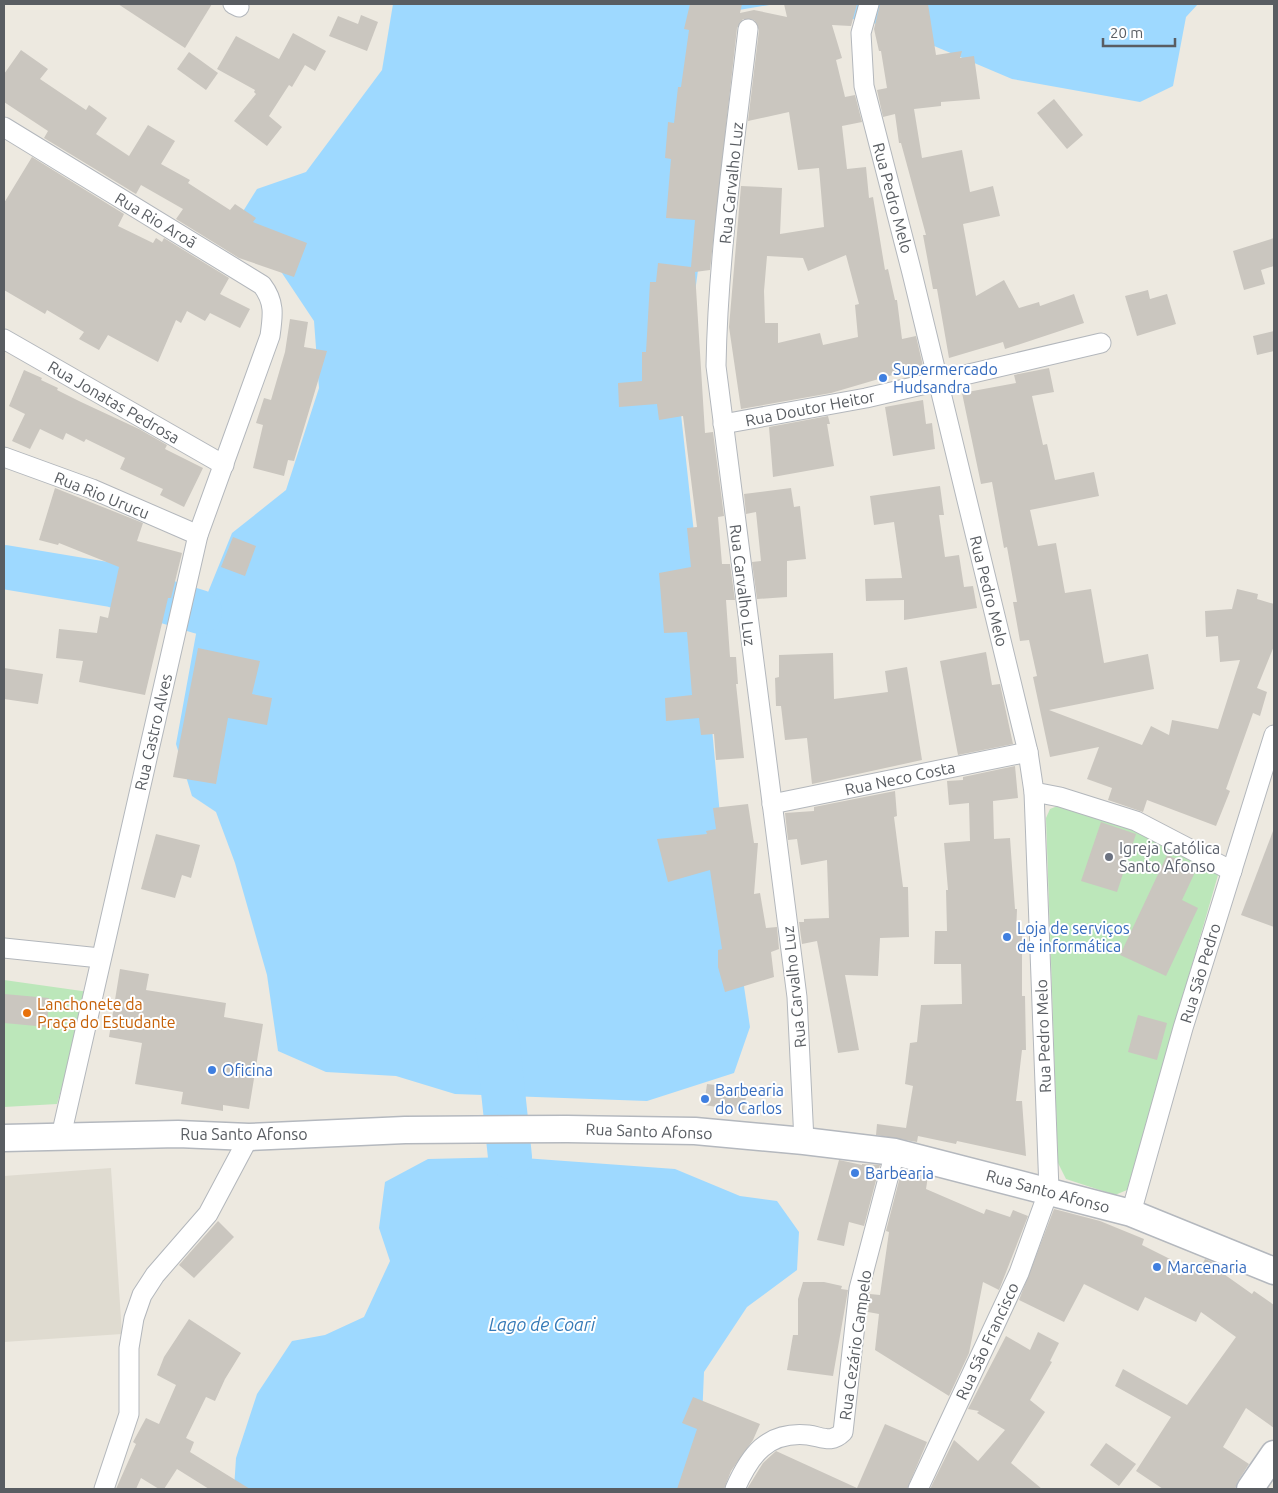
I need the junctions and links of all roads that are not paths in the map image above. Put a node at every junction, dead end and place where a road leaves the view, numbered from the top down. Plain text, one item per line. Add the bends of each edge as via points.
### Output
1 (868, 4) edge
2 (748, 29) dead end
3 (4, 127) edge
4 (270, 336) joint
5 (4, 339) edge
6 (1101, 343) dead end
7 (937, 380) junction
8 (723, 424) junction
9 (4, 457) edge
10 (224, 465) junction
11 (198, 535) junction
12 (1274, 735) edge
13 (1028, 752) junction
14 (1034, 792) junction
15 (772, 804) junction
16 (1232, 871) junction
17 (4, 948) edge
18 (100, 958) junction
19 (61, 1136) junction
20 (249, 1137) junction
21 (4, 1138) edge
22 (804, 1141) junction
23 (895, 1152) junction
24 (1049, 1190) junction
25 (1131, 1213) junction
26 (1274, 1272) edge
27 (1274, 1454) edge
28 (104, 1489) edge
29 (735, 1489) edge
30 (918, 1489) edge
31 (1250, 1489) edge

1 - 7 street, Rua Pedro Melo via 861,33 864,86
2 - 8 street, Rua Carvalho Luz via 717,322 716,366
3 - 4 street, Rua Rio Aroã via 262,286 270,296 273,312
4 - 10 street, Rua Castro Alves
5 - 10 street, Rua Jonatas Pedrosa
6 - 7 street, Rua Doutor Heitor
7 - 8 street, Rua Doutor Heitor via 866,398
7 - 13 street, Rua Pedro Melo
8 - 15 street, Rua Carvalho Luz
9 - 11 street, Rua Rio Urucu via 92,489
10 - 11 street, Rua Castro Alves
11 - 18 street, Rua Castro Alves
12 - 16 street, Rua São Pedro
13 - 14 street, Rua Pedro Melo
13 - 15 street, Rua Neco Costa
14 - 16 street via 1136,821
14 - 24 street, Rua Pedro Melo
15 - 22 street, Rua Carvalho Luz via 797,997
16 - 25 street, Rua São Pedro via 1183,1028
17 - 18 street
18 - 19 street, Rua Castro Alves
19 - 20 main road, Rua Santo Afonso via 178,1134
19 - 21 main road, Rua Santo Afonso
20 - 22 main road, Rua Santo Afonso via 405,1130 568,1129 695,1131
20 - 28 street via 208,1214 155,1275 142,1295 129,1348 129,1414
22 - 23 main road, Rua Santo Afonso
23 - 24 main road, Rua Santo Afonso
23 - 29 street, Rua Cezário Campelo via 859,1289 844,1432 829,1440 808,1435 782,1435 767,1443 747,1462
24 - 25 main road, Rua Santo Afonso
24 - 30 street, Rua São Francisco via 1019,1274
25 - 26 main road, Rua Santo Afonso
27 - 31 main road

